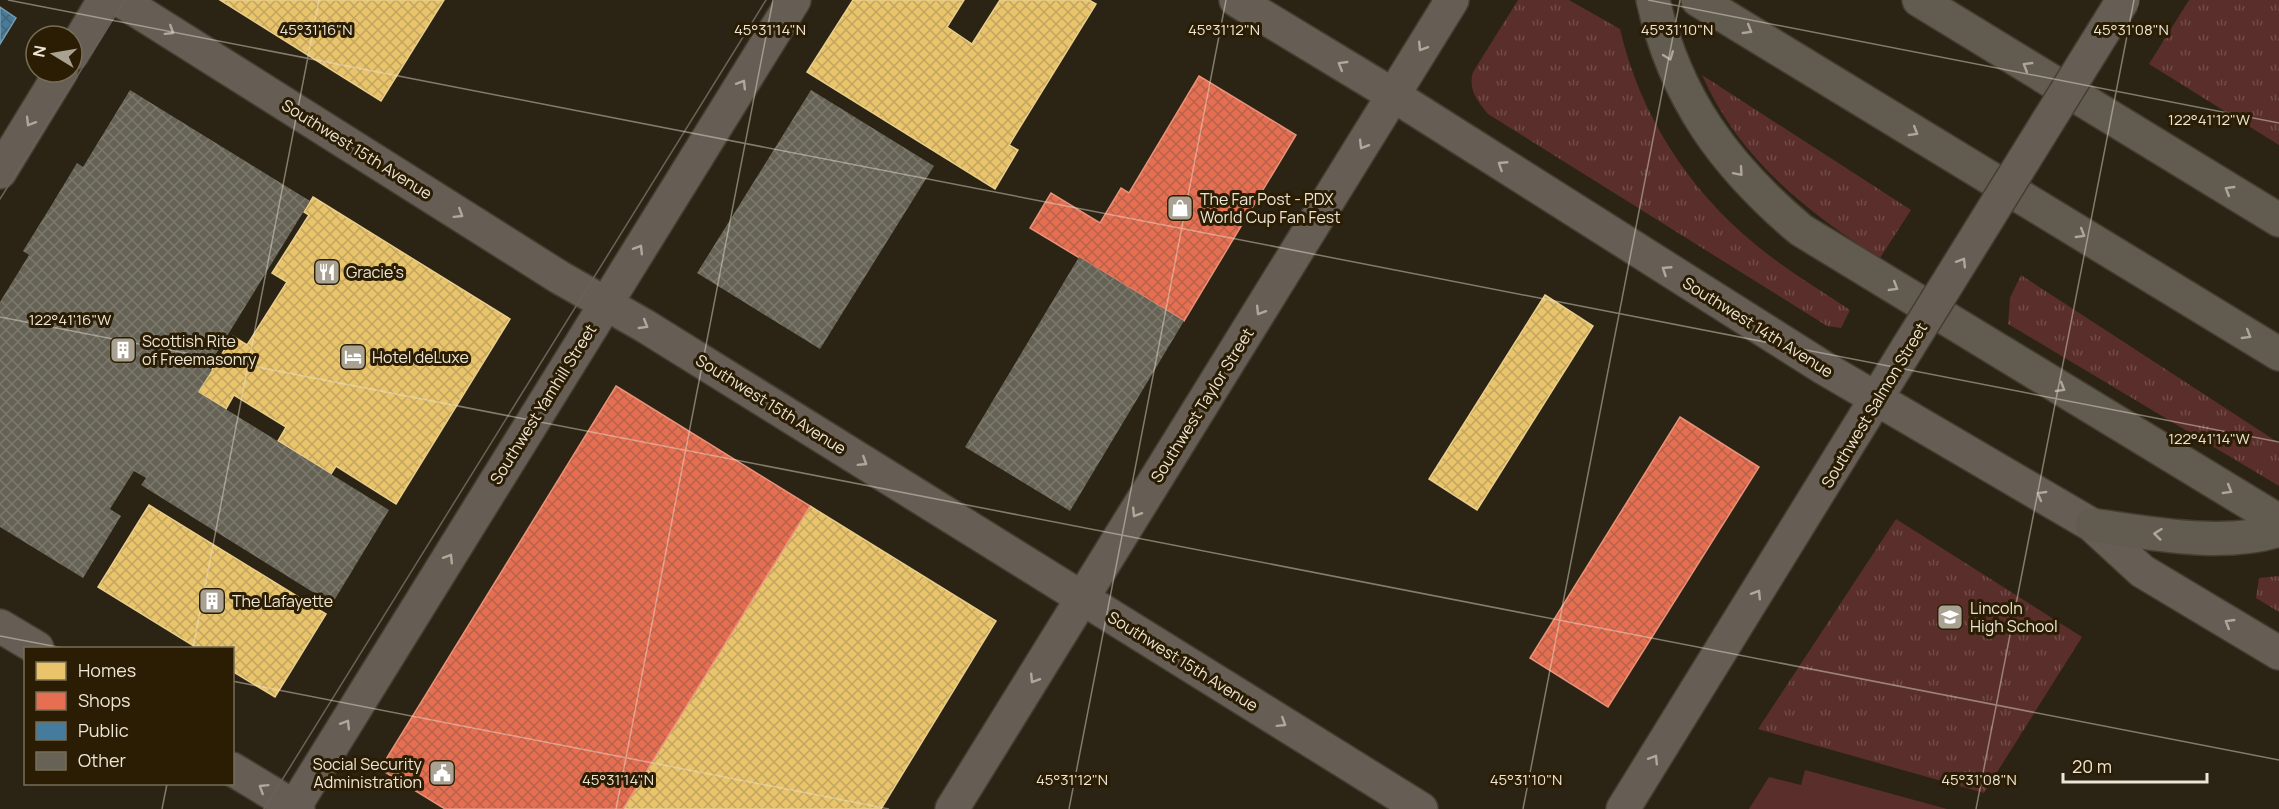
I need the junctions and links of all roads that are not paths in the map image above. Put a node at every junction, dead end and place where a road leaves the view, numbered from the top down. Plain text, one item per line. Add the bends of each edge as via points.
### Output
1 (104, 0) edge
2 (120, 0) edge
3 (794, 0) edge
4 (1236, 0) edge
5 (1452, 0) edge
6 (1653, 0) edge
7 (1698, 0) edge
8 (1919, 0) edge
9 (2123, 0) edge
10 (84, 34) edge
11 (54, 84) edge
12 (1393, 95) junction
13 (0, 172) edge
14 (2279, 220) edge
15 (605, 303) junction
16 (2279, 354) edge
17 (1877, 400) junction
18 (2279, 521) edge
19 (2092, 525) junction
20 (2279, 530) edge
21 (1083, 599) junction
22 (0, 626) edge
23 (35, 647) edge
24 (2279, 653) edge
25 (234, 770) edge
26 (295, 808) edge
27 (952, 809) edge
28 (1421, 809) edge
29 (1623, 809) edge

1 - 10 street
2 -> 15 street, Southwest 15th Avenue
15 -> 3 street, Southwest Yamhill Street
12 -> 4 street, Southwest 14th Avenue
5 -> 12 street, Southwest Taylor Street
6 -> 18 highway via 1681,86 1703,125 1760,195 1800,230
7 -> 16 highway
14 -> 8 highway
17 -> 9 street, Southwest Salmon Street, bridge
11 -> 13 street
17 -> 12 street, Southwest 14th Avenue
12 -> 21 street, Southwest Taylor Street
15 -> 21 street, Southwest 15th Avenue
26 -> 15 street, Southwest Yamhill Street
19 -> 17 street, Southwest 14th Avenue
29 -> 17 street, Southwest Salmon Street
20 -> 19 highway via 2217,537 2159,535
24 -> 19 street, Southwest 14th Avenue via 2142,572
21 -> 27 street, Southwest Taylor Street
21 -> 28 street, Southwest 15th Avenue
22 - 23 street
26 -> 25 street

